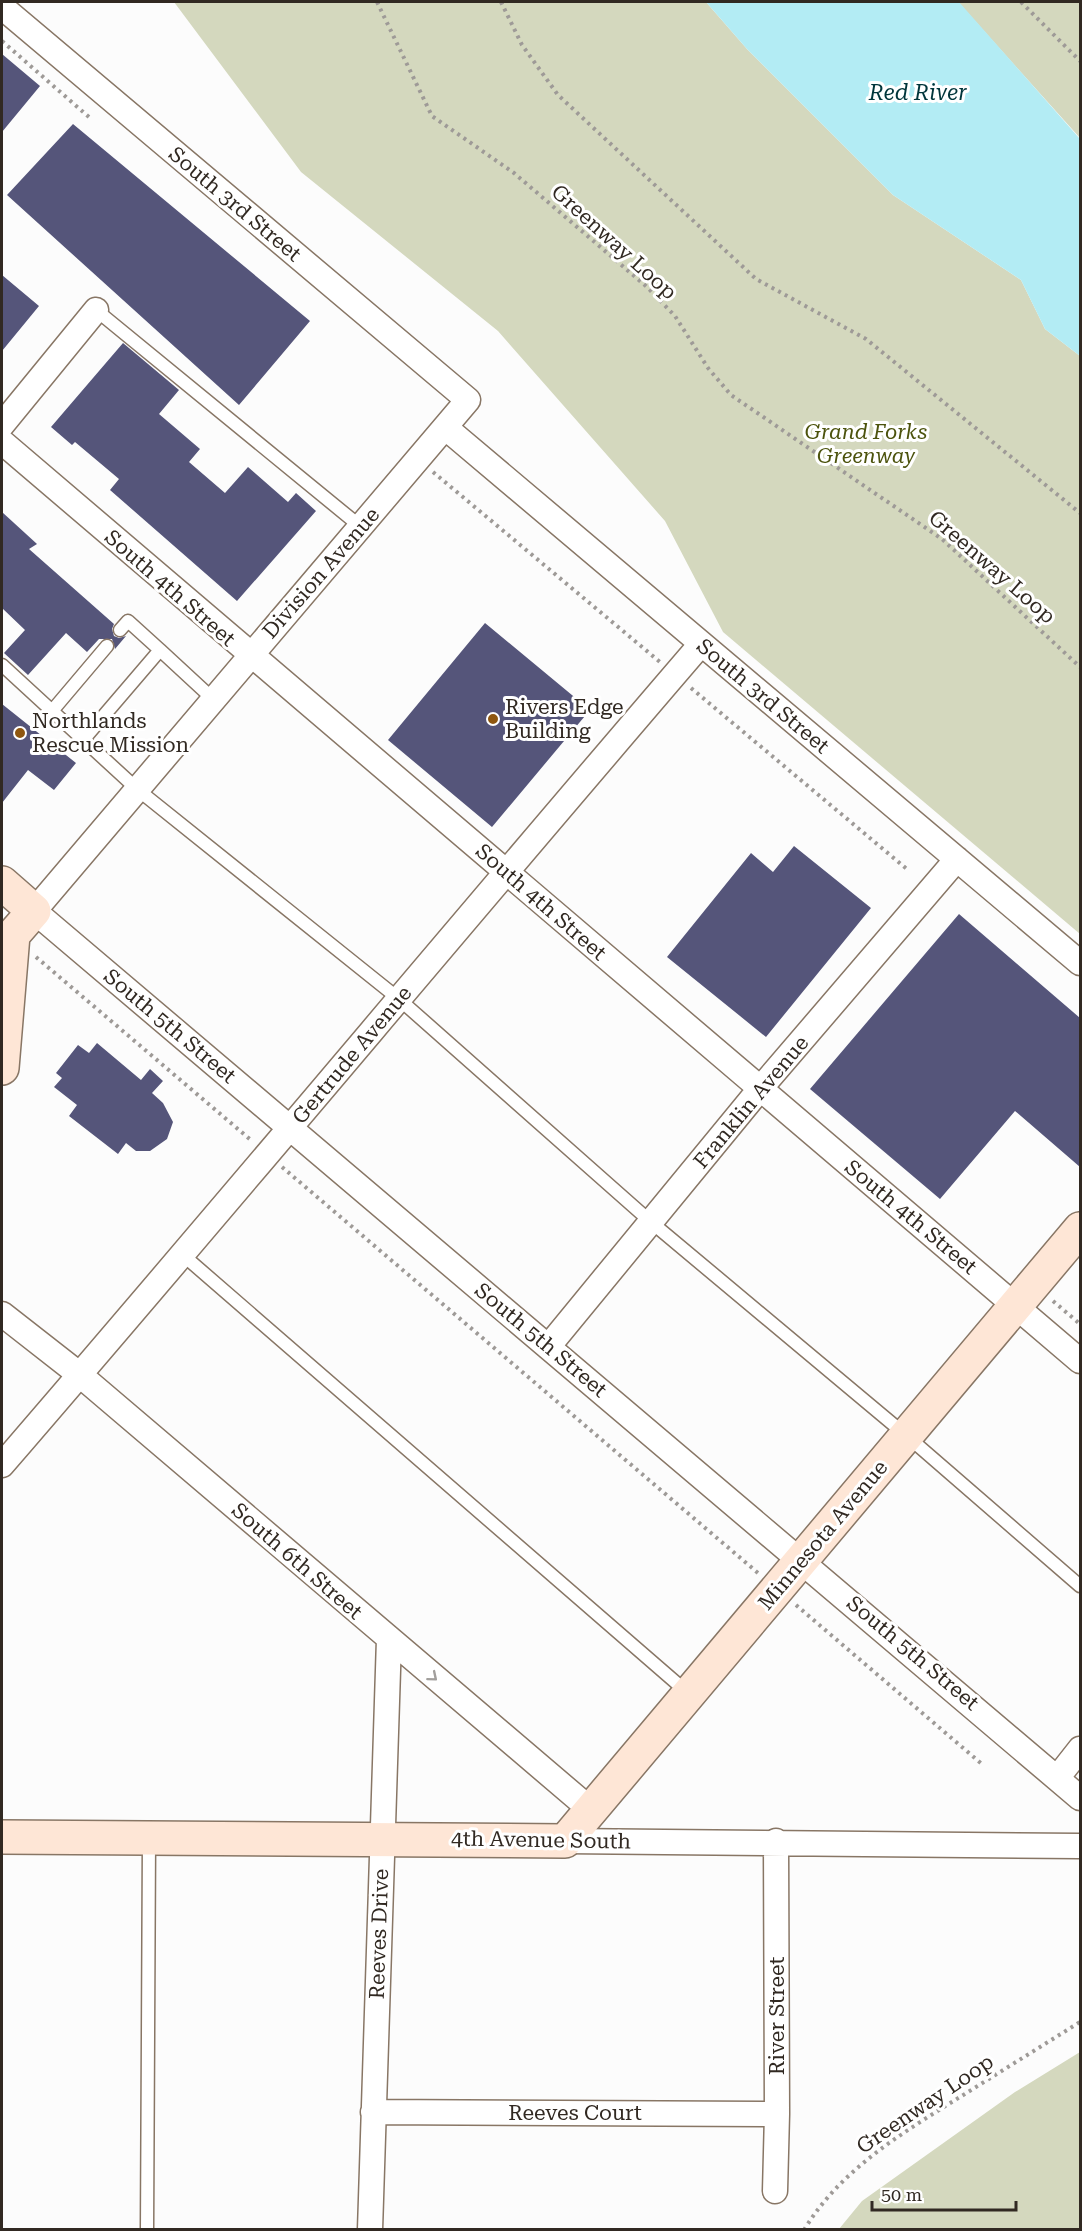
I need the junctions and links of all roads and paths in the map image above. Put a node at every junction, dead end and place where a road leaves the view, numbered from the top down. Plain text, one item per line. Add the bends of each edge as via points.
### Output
1 (377, 2) edge
2 (501, 2) edge
3 (1022, 2) edge
4 (2, 7) edge
5 (2, 41) edge
6 (1080, 61) edge
7 (90, 118) dead end
8 (96, 310) joint
9 (468, 400) joint
10 (2, 425) edge
11 (446, 428) junction
12 (2, 442) edge
13 (1080, 513) edge
14 (361, 527) junction
15 (120, 630) dead end
16 (701, 644) junction
17 (107, 646) dead end
18 (160, 650) junction
19 (249, 656) junction
20 (2, 665) edge
21 (1080, 667) edge
22 (213, 699) junction
23 (52, 711) junction
24 (83, 740) junction
25 (137, 789) junction
26 (957, 859) junction
27 (505, 871) junction
28 (2, 883) edge
29 (34, 910) junction
30 (9, 941) edge
31 (1080, 963) edge
32 (5, 986) edge
33 (399, 999) junction
34 (2, 1068) edge
35 (759, 1090) junction
36 (291, 1129) junction
37 (268, 1155) junction
38 (651, 1222) junction
39 (1080, 1229) edge
40 (183, 1255) junction
41 (1026, 1296) junction
42 (2, 1314) edge
43 (1080, 1324) edge
44 (548, 1347) junction
45 (1080, 1361) edge
46 (80, 1375) junction
47 (907, 1436) junction
48 (2, 1465) edge
49 (802, 1559) junction
50 (1080, 1586) edge
51 (777, 1589) junction
52 (389, 1640) junction
53 (689, 1694) junction
54 (1080, 1749) edge
55 (983, 1764) dead end
56 (1058, 1777) junction
57 (1080, 1798) edge
58 (591, 1810) junction
59 (2, 1837) edge
60 (149, 1838) junction
61 (382, 1838) junction
62 (566, 1841) junction
63 (776, 1841) junction
64 (1080, 1846) edge
65 (1080, 2022) edge
66 (373, 2112) junction
67 (777, 2114) junction
68 (775, 2191) dead end
69 (147, 2229) edge
70 (370, 2229) edge
71 (804, 2229) edge

1 - 21 path, Greenway Loop via 432,116 514,173 647,287 675,316 708,368 731,395 942,539
2 - 13 path via 522,45 558,95 756,279 866,339
3 - 6 path
4 - 9 street, South 3rd Street
5 - 7 path
8 - 10 street
8 - 14 lane
9 - 11 street, Division Avenue
11 - 14 street, Division Avenue
11 - 16 street, South 3rd Street
12 - 19 street, South 4th Street
14 - 19 street, Division Avenue
15 - 18 lane via 128,621
16 - 26 street, South 3rd Street
16 - 27 street, Gertrude Avenue
17 - 23 lane
18 - 22 lane
18 - 24 lane
19 - 22 street, Division Avenue
19 - 27 street, South 4th Street
20 - 23 lane
22 - 25 street, Division Avenue
23 - 24 lane
24 - 25 lane
25 - 29 street, Division Avenue
25 - 33 lane
26 - 31 street, South 3rd Street
26 - 35 street, Franklin Avenue
27 - 33 street, Gertrude Avenue
27 - 35 street, South 4th Street
28 - 29 street, South 5th Street
29 - 30 street
29 - 36 street, South 5th Street
30 - 32 street
30 - 37 path
32 - 34 street
33 - 36 street, Gertrude Avenue
33 - 38 lane
35 - 38 street, Franklin Avenue
35 - 41 street, South 4th Street
36 - 37 street, Gertrude Avenue
36 - 44 street, South 5th Street
37 - 40 street, Gertrude Avenue
37 - 51 path
38 - 44 street, Franklin Avenue
38 - 47 lane
39 - 41 street, Minnesota Avenue
40 - 46 street, Gertrude Avenue
40 - 53 lane
41 - 43 path
41 - 45 street, South 4th Street
41 - 47 street, Minnesota Avenue
42 - 46 street, South 6th Street
44 - 49 street, South 5th Street
46 - 48 street, Gertrude Avenue
46 - 52 street, South 6th Street
47 - 49 street, Minnesota Avenue
47 - 50 lane
49 - 51 street, Minnesota Avenue
49 - 56 street, South 5th Street
51 - 53 street, Minnesota Avenue
51 - 55 path
52 -> 58 street, South 6th Street
52 - 61 street, Reeves Drive
53 - 58 street, Minnesota Avenue
54 - 56 street
56 - 57 street, South 5th Street
58 - 62 street, Minnesota Avenue
59 - 60 street, 4th Avenue South
60 - 61 street, 4th Avenue South
60 - 69 lane
61 - 62 street, 4th Avenue South
61 - 66 street, Reeves Drive
62 - 63 street, 4th Avenue South
63 - 64 street, 4th Avenue South
63 - 67 street, River Street
65 - 71 path, Greenway Loop via 899,2135 854,2170 817,2208
66 - 67 street, Reeves Court
66 - 70 street, Reeves Drive
67 - 68 street, River Street

